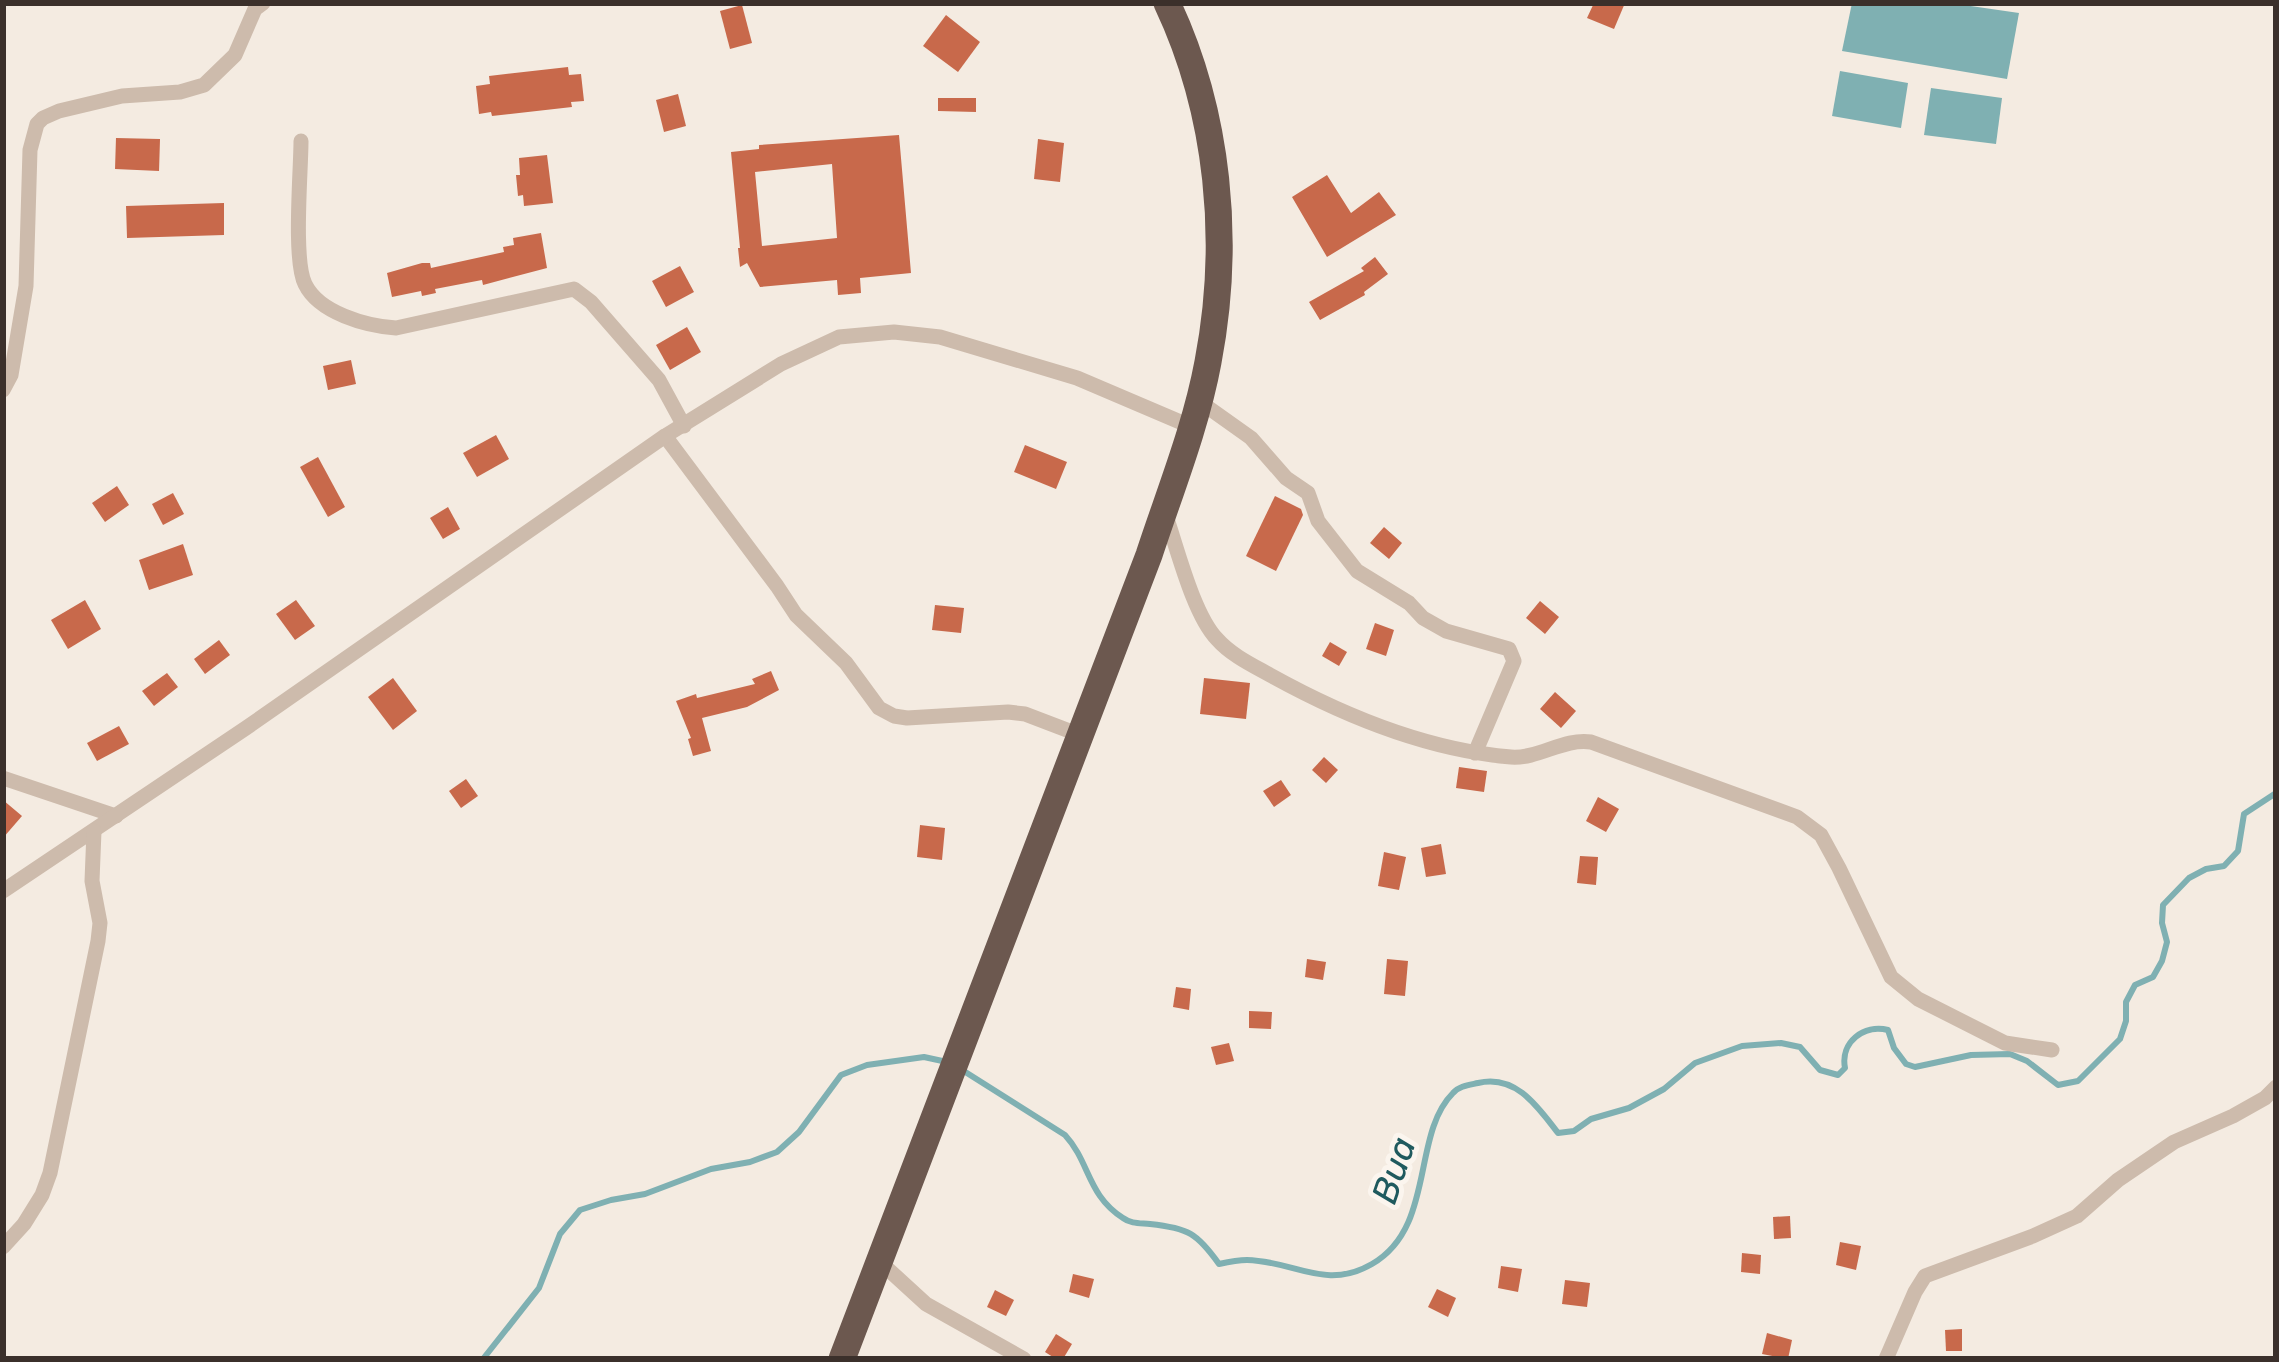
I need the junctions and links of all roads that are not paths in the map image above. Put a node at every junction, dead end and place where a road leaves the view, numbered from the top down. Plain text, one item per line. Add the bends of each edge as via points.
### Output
1 (1167, 3) edge
2 (257, 5) edge
3 (302, 141) dead end
4 (3, 390) edge
5 (1195, 414) junction
6 (683, 426) junction
7 (664, 436) junction
8 (1164, 510) junction
9 (1080, 735) junction
10 (1475, 753) junction
11 (3, 778) edge
12 (116, 816) junction
13 (94, 831) junction
14 (3, 891) edge
15 (2052, 1050) dead end
16 (2276, 1087) edge
17 (3, 1247) edge
18 (879, 1262) junction
19 (842, 1359) edge
20 (1024, 1359) edge
21 (1886, 1359) edge

1 - 5 highway via 1200,88 1216,196 1216,313
2 - 4 street via 235,55 204,85 122,96 37,124 26,286
3 - 6 street via 299,261 320,302 396,328 574,289 659,380
5 - 6 street via 940,337 894,332 839,337
5 - 8 highway
5 - 10 street via 1251,438 1309,494 1318,521 1357,571 1446,631 1514,653
6 - 7 street
7 - 9 street via 796,615 847,663 879,708 907,718 1025,714
7 - 12 street
8 - 9 highway
8 - 10 street via 1197,605 1215,638 1244,661 1357,717
9 - 18 highway
10 - 15 street via 1519,758 1591,742 1797,817 1821,835 1891,977 2006,1043
11 - 12 street
12 - 13 street
13 - 14 street
13 - 17 street via 98,941 60,1136 42,1195
16 - 21 street via 2174,1142 2077,1216 1924,1276
18 - 19 highway
18 - 20 street via 926,1304

